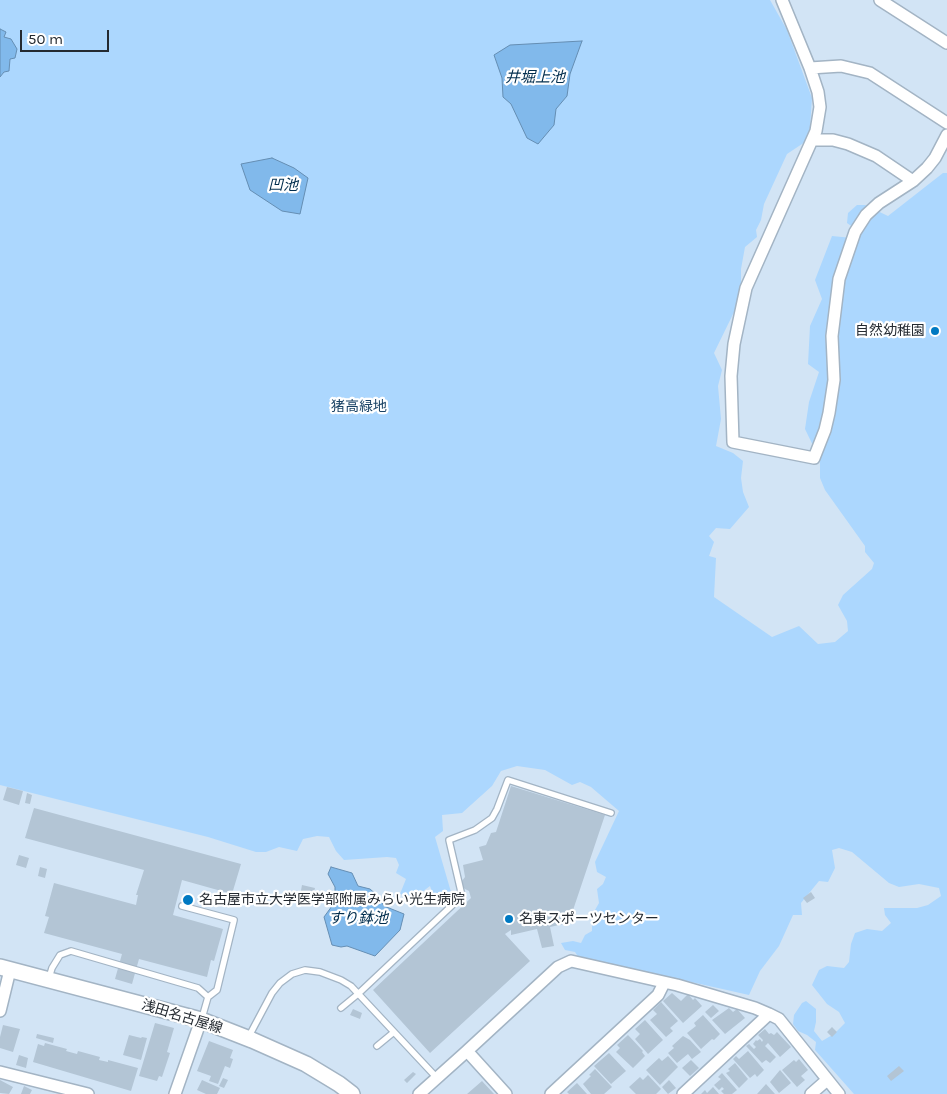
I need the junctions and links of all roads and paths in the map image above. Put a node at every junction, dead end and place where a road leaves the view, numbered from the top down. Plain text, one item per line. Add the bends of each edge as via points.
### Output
1 (782, 0) edge
2 (880, 0) edge
3 (947, 43) edge
4 (810, 68) junction
5 (947, 123) edge
6 (947, 135) edge
7 (812, 140) junction
8 (913, 181) junction
9 (611, 813) dead end
10 (182, 906) dead end
11 (5, 969) edge
12 (48, 980) junction
13 (664, 983) junction
14 (358, 994) junction
15 (208, 997) junction
16 (340, 1008) dead end
17 (0, 1011) edge
18 (770, 1014) junction
19 (201, 1020) junction
20 (394, 1032) junction
21 (248, 1038) junction
22 (377, 1046) dead end
23 (467, 1051) junction
24 (0, 1072) edge
25 (437, 1078) junction
26 (827, 1080) junction
27 (76, 1092) edge
28 (88, 1094) edge
29 (175, 1094) edge
30 (352, 1094) edge
31 (419, 1094) edge
32 (506, 1094) edge
33 (551, 1094) edge
34 (683, 1094) edge
35 (811, 1094) edge
36 (838, 1094) edge

1 - 4 street
2 - 3 street
4 - 5 street via 841,66 870,73
4 - 7 street via 820,107
6 - 8 street via 935,158
7 - 8 street via 848,144 876,156
7 - 8 street via 746,288 734,344 733,442 814,458 829,413 834,380 833,322 839,279 848,250 866,214
9 - 14 lane via 508,780 492,818 475,830 449,840 462,896
10 - 15 lane via 234,920 217,990
11 - 12 main road, 浅田名古屋線
11 - 17 street
12 - 15 lane via 60,955 71,951 198,988
12 - 19 main road, 浅田名古屋線
13 - 18 street
13 - 23 street via 571,961 558,967
13 - 33 street via 658,996
14 - 16 lane
14 - 20 lane
14 - 21 lane via 341,980 320,972 305,970 292,974 272,993
15 - 19 lane
18 - 26 street via 778,1019
18 - 34 street
19 - 21 main road, 浅田名古屋線
19 - 29 street
20 - 22 lane
20 - 25 lane
21 - 30 main road, 浅田名古屋線 via 306,1064
23 - 25 street
23 - 32 street
24 - 27 street
25 - 31 street
26 - 35 street
26 - 36 street
27 - 28 street

